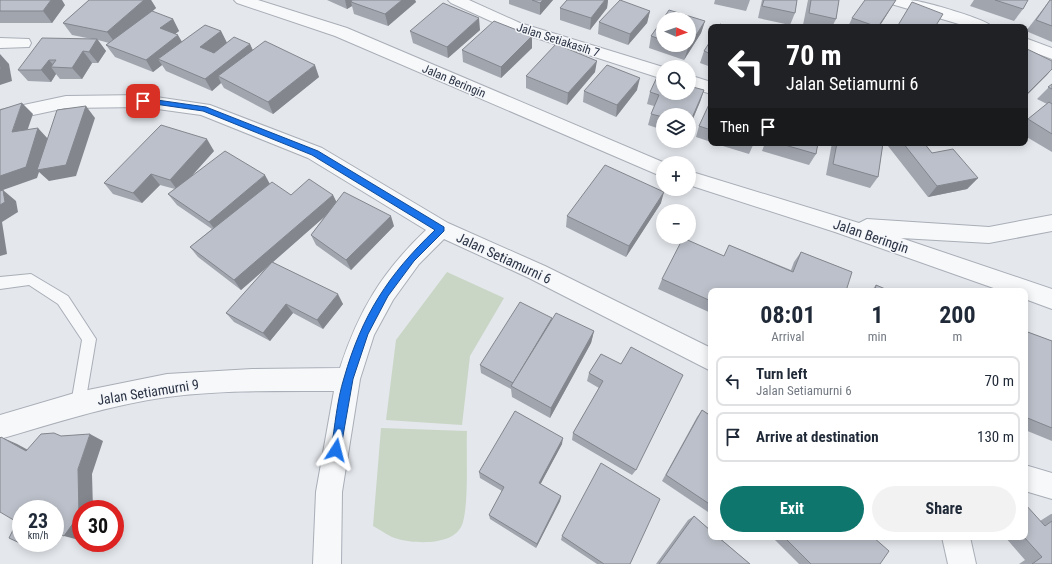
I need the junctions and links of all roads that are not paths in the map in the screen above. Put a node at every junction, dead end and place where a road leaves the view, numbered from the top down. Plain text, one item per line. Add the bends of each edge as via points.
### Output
1 (242, 0) edge
2 (456, 0) edge
3 (893, 0) edge
4 (976, 24) edge
5 (0, 43) edge
6 (23, 43) dead end
7 (1028, 44) edge
8 (1052, 54) edge
9 (656, 71) edge
10 (696, 83) edge
11 (708, 87) edge
12 (0, 116) edge
13 (656, 167) edge
14 (696, 180) edge
15 (1052, 223) edge
16 (840, 225) junction
17 (441, 229) junction
18 (0, 283) edge
19 (1020, 288) edge
20 (1028, 291) edge
21 (1052, 299) edge
22 (708, 358) edge
23 (348, 379) junction
24 (78, 404) junction
25 (0, 427) edge
26 (1028, 479) edge
27 (1052, 486) edge
28 (957, 540) edge
29 (327, 564) edge
30 (962, 564) edge

1 - 13 street, Jalan Beringin via 341,32
2 - 9 street, Jalan Setiakasih 7 via 514,26
3 - 4 street
5 - 6 street
7 - 8 street
10 - 11 street
12 - 17 street, Jalan Setiamurni 6 via 66,102 143,101 204,109 315,153
14 - 16 street, Jalan Beringin
15 - 16 street via 989,235
16 - 19 street, Jalan Beringin
17 - 22 street, Jalan Setiamurni 6 via 538,272
17 - 23 street via 411,258 385,293 363,333
18 - 24 lane via 31,279 62,300 89,339
20 - 21 street, Jalan Beringin
23 - 24 street, Jalan Setiamurni 9 via 252,380 167,386
23 - 29 street via 329,492
24 - 25 street, Jalan Setiamurni 9
26 - 27 street
28 - 30 street

